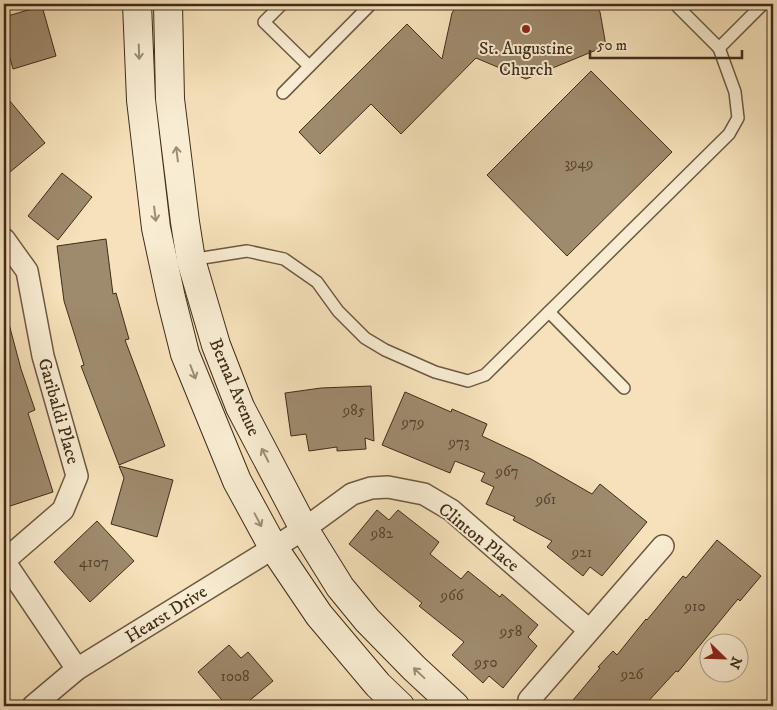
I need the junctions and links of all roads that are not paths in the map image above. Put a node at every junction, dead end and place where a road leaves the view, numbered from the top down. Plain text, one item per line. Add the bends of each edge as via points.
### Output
1 (138, 4) edge
2 (168, 4) edge
3 (282, 4) edge
4 (371, 4) edge
5 (675, 4) edge
6 (762, 4) edge
7 (719, 48) junction
8 (309, 66) junction
9 (283, 93) dead end
10 (4, 239) edge
11 (178, 263) junction
12 (548, 312) junction
13 (624, 388) dead end
14 (304, 529) junction
15 (663, 546) dead end
16 (273, 547) junction
17 (589, 630) junction
18 (77, 669) junction
19 (529, 700) dead end
20 (33, 706) edge
21 (400, 706) edge
22 (455, 706) edge

1 -> 11 main road, Bernal Avenue via 141,100 156,228
11 -> 2 main road, Bernal Avenue via 185,222 170,99
3 - 8 lane via 264,22
4 - 8 lane
5 - 7 lane
6 - 7 lane
7 - 12 lane via 735,92 738,118 729,134
8 - 9 lane
10 - 18 street, Garibaldi Place via 27,270 43,356 77,476 63,510 4,561
11 - 12 lane via 247,251 284,259 317,282 338,311 365,338 435,372 468,380 485,375
14 -> 11 main road, Bernal Avenue via 240,407
11 -> 16 main road, Bernal Avenue via 186,354 237,481
12 - 13 lane
14 - 16 street, Hearst Drive
14 - 17 street, Clinton Place via 352,494 372,488 388,486 424,494 450,510
22 -> 14 main road, Bernal Avenue via 367,620 340,587
15 - 17 street
16 - 18 street, Hearst Drive
16 - 21 main road, Bernal Avenue via 319,615
17 - 19 street
18 - 20 street, Hearst Drive

